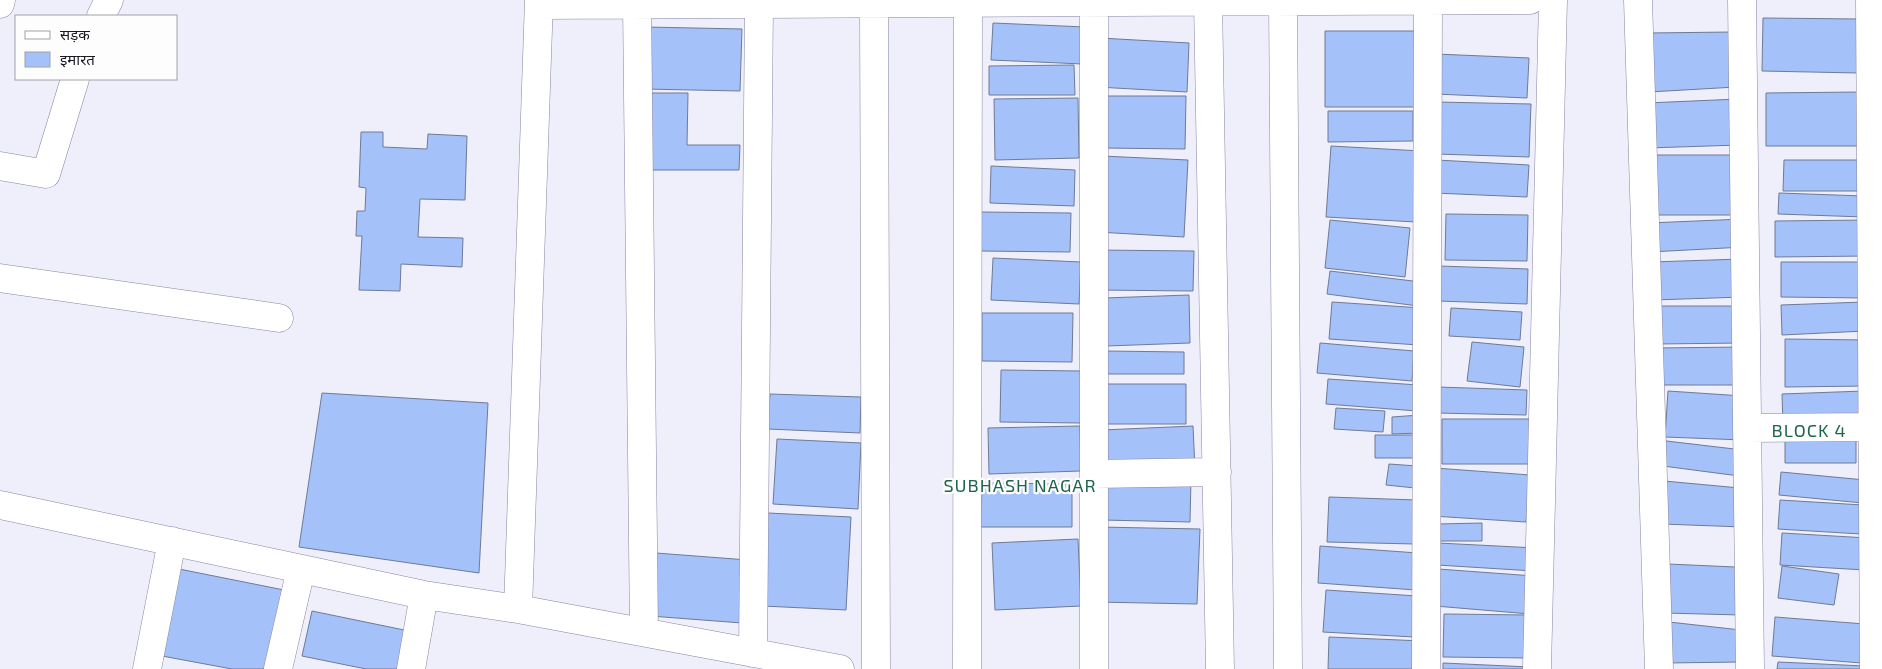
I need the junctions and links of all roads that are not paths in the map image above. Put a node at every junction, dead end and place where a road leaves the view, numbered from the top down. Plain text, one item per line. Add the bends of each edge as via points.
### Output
1 (1, 0) edge
2 (109, 0) edge
3 (1428, 0) edge
4 (1530, 0) edge
5 (1553, 0) edge
6 (1638, 0) edge
7 (1742, 0) edge
8 (1870, 0) edge
9 (1284, 1) edge
10 (539, 2) edge
11 (968, 2) junction
12 (1094, 2) junction
13 (1208, 2) junction
14 (874, 3) junction
15 (0, 4) edge
16 (637, 4) junction
17 (759, 4) junction
18 (102, 15) edge
19 (76, 80) edge
20 (0, 166) edge
21 (0, 278) edge
22 (279, 318) dead end
23 (1872, 427) junction
24 (1747, 428) junction
25 (1216, 472) junction
26 (1094, 474) junction
27 (0, 505) edge
28 (172, 541) junction
29 (301, 568) junction
30 (424, 595) junction
31 (518, 609) junction
32 (644, 632) junction
33 (753, 653) junction
34 (147, 669) edge
35 (278, 669) edge
36 (411, 669) edge
37 (840, 669) edge
38 (876, 669) edge
39 (967, 669) edge
40 (1094, 669) edge
41 (1220, 669) edge
42 (1288, 669) edge
43 (1426, 669) edge
44 (1537, 669) edge
45 (1659, 669) edge
46 (1750, 669) edge
47 (1874, 669) edge

1 - 15 street
2 - 18 street
3 - 4 street
3 - 9 street
3 - 43 street
5 - 44 street
6 - 45 street
7 - 24 street
8 - 23 street
9 - 13 street
9 - 42 street
10 - 16 street
10 - 31 street
11 - 12 street
11 - 14 street
11 - 39 street
12 - 13 street
12 - 26 street
13 - 25 street
14 - 17 street
14 - 38 street
16 - 17 street
16 - 32 street
17 - 33 street
19 - 20 street via 46,174
21 - 22 street
23 - 24 street
23 - 47 street
24 - 46 street
25 - 26 street
25 - 41 street
26 - 40 street
27 - 28 street
28 - 29 street
28 - 34 street
29 - 30 street
29 - 35 street
30 - 31 street
30 - 36 street
31 - 32 street
32 - 33 street
33 - 37 street

